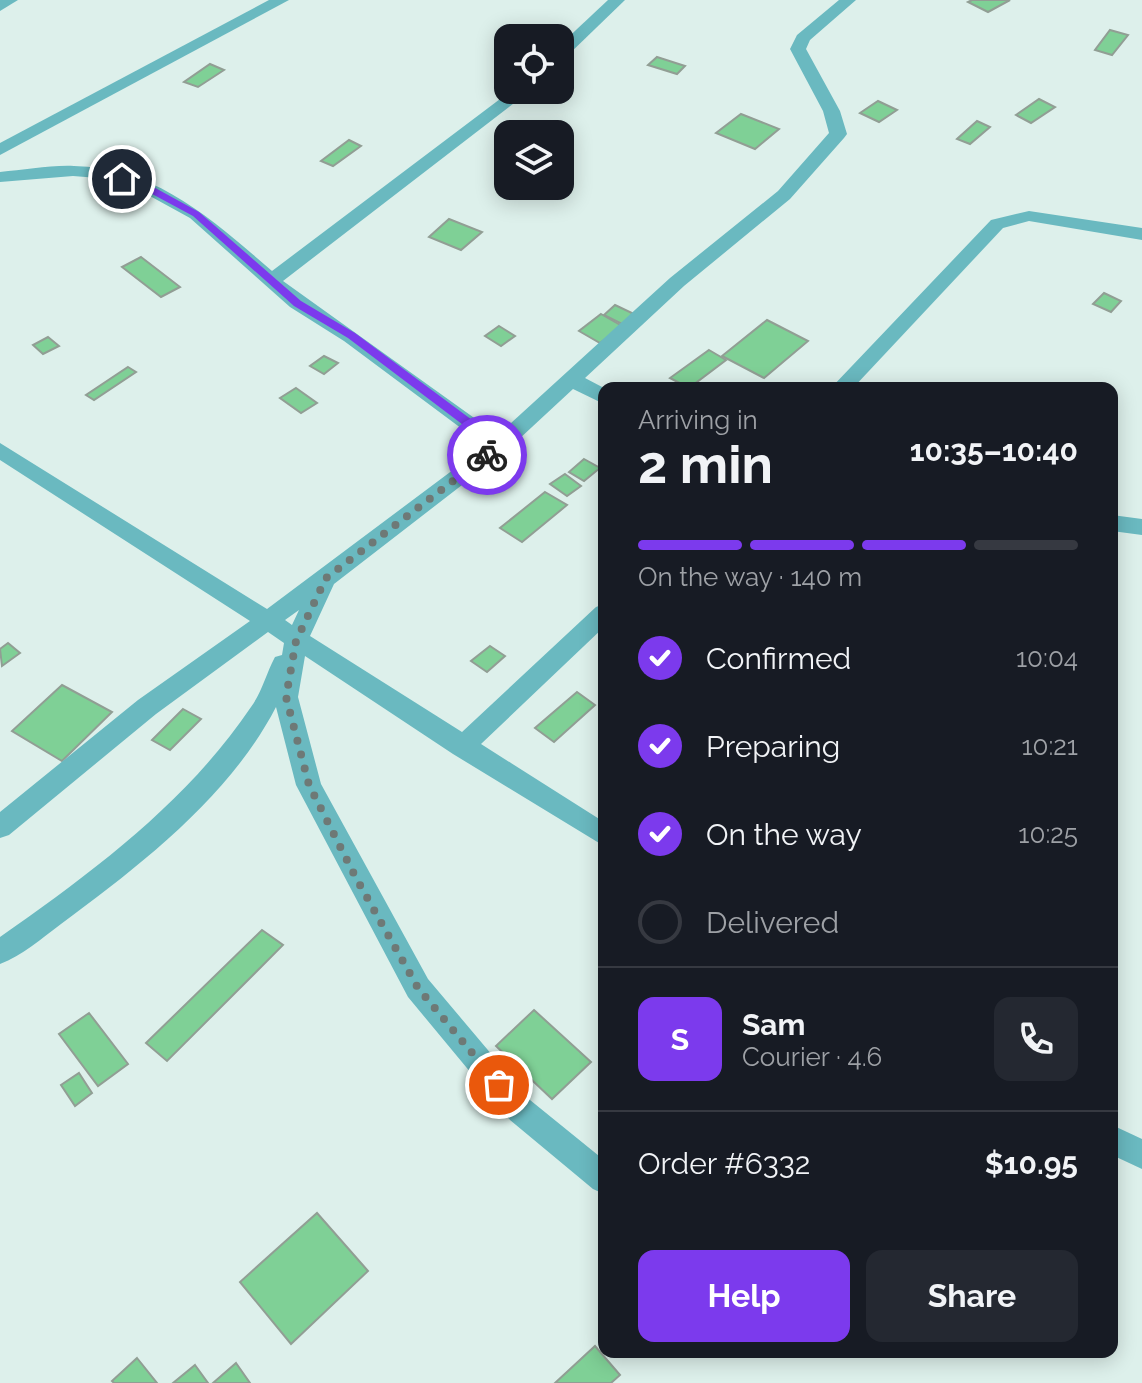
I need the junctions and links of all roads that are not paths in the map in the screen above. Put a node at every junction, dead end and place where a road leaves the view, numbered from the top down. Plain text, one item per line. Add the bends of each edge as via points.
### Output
1 (10, 0) edge
2 (281, 0) edge
3 (617, 0) edge
4 (848, 0) edge
5 (0, 6) edge
6 (574, 41) edge
7 (505, 104) edge
8 (0, 150) edge
9 (0, 177) edge
10 (1142, 234) edge
11 (272, 280) junction
12 (573, 380) junction
13 (847, 382) edge
14 (598, 394) edge
15 (499, 446) junction
16 (1, 452) edge
17 (1118, 524) edge
18 (1142, 527) edge
19 (326, 578) junction
20 (598, 619) edge
21 (264, 621) junction
22 (296, 641) junction
23 (462, 747) junction
24 (0, 827) edge
25 (598, 831) edge
26 (0, 952) edge
27 (1118, 1142) edge
28 (1142, 1155) edge
29 (598, 1174) edge

1 - 5 street
2 - 8 street
3 - 6 street
4 - 12 street via 803,38 798,49 836,117 838,134 784,195 677,282
7 - 11 street
9 - 11 street via 73,171 145,186 196,214
10 - 13 street via 1029,216 997,224
11 - 15 street
12 - 14 street
12 - 15 street
15 - 19 street
16 - 21 street
17 - 18 street
19 - 21 street
19 - 22 street
20 - 23 street
21 - 22 street
21 - 24 street via 147,707
22 - 23 street
22 - 26 street via 262,712 210,780 142,844
22 - 29 street via 286,697 309,785 418,988 520,1110
23 - 25 street
27 - 28 street

